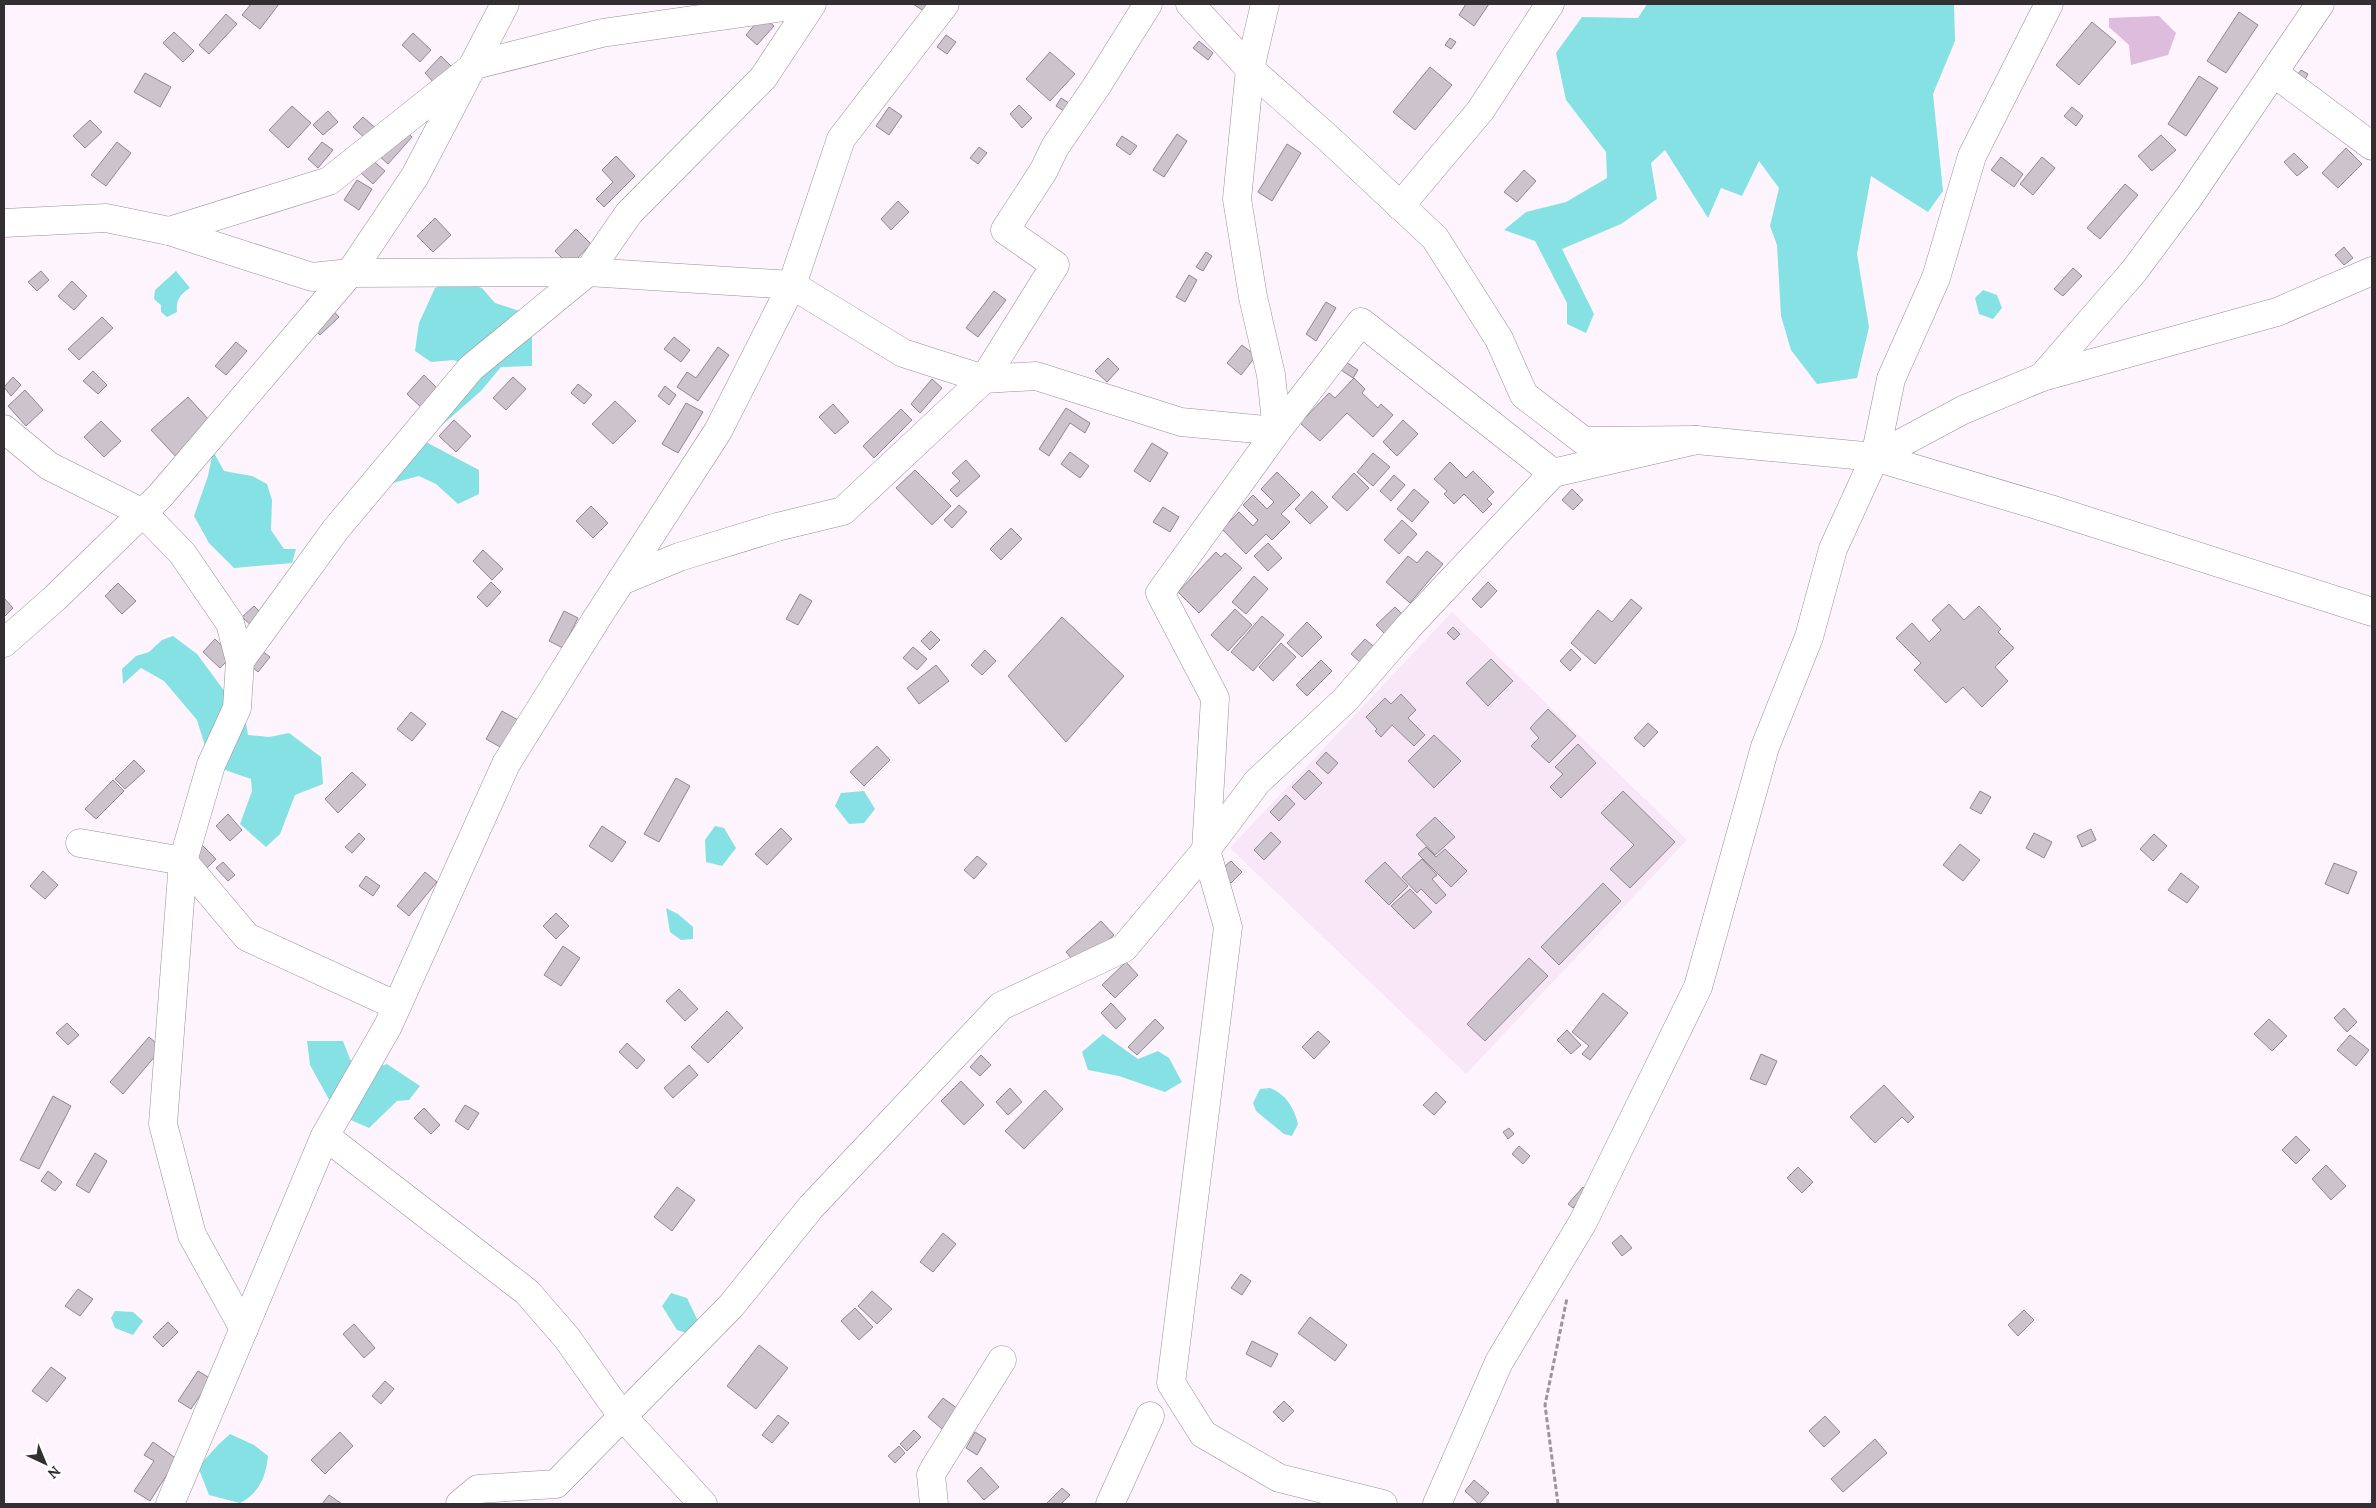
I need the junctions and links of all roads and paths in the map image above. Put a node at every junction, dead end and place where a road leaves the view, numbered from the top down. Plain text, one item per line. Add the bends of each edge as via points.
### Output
1 (505, 4) edge
2 (805, 4) edge
3 (812, 4) edge
4 (945, 4) edge
5 (1148, 4) edge
6 (1190, 4) edge
7 (1265, 4) edge
8 (1550, 4) edge
9 (2049, 4) edge
10 (2320, 4) edge
11 (474, 65) junction
12 (1250, 69) junction
13 (2274, 73) junction
14 (2372, 146) edge
15 (1400, 206) junction
16 (4, 223) edge
17 (169, 231) junction
18 (2372, 271) edge
19 (588, 272) junction
20 (350, 273) junction
21 (792, 285) junction
22 (2042, 377) junction
23 (984, 379) junction
24 (4, 429) edge
25 (1277, 431) junction
26 (1696, 440) junction
27 (1875, 457) junction
28 (1553, 473) junction
29 (143, 513) junction
30 (621, 581) junction
31 (2372, 612) edge
32 (4, 643) edge
33 (240, 661) junction
34 (80, 843) dead end
35 (1206, 850) junction
36 (183, 861) junction
37 (396, 1006) junction
38 (325, 1136) junction
39 (1569, 1289) dead end
40 (244, 1329) junction
41 (1002, 1360) dead end
42 (622, 1416) junction
43 (1150, 1416) dead end
44 (170, 1504) edge
45 (460, 1504) edge
46 (703, 1504) edge
47 (934, 1504) edge
48 (1110, 1504) edge
49 (1383, 1504) edge
50 (1437, 1504) edge
51 (1558, 1504) edge

1 - 11 street
2 - 11 street via 602,33
3 - 19 street via 763,78 629,213
4 - 21 street via 841,139
5 - 23 street via 1005,230 1055,265
6 - 12 street
7 - 12 street
8 - 15 street via 1480,111
9 - 27 street via 1972,156 1936,278 1891,378
10 - 13 street
11 - 17 street via 329,181
11 - 20 street via 415,176
12 - 15 street
12 - 25 street via 1238,199 1253,297 1272,375
13 - 14 street
13 - 22 street via 2134,271
15 - 26 street via 1435,238 1499,339 1524,395 1584,441
16 - 17 street via 106,218
17 - 20 street via 312,277
18 - 22 street via 2277,312
19 - 20 street
19 - 21 street
19 - 33 street via 471,368 336,529
20 - 29 street
21 - 23 street via 903,353
21 - 30 street via 718,431
22 - 27 street via 1962,410
23 - 25 street via 1036,376 1181,422
23 - 30 street via 843,511 679,557
24 - 29 street via 49,466
25 - 28 street via 1361,322
25 - 35 street via 1160,593 1215,698
26 - 27 street
26 - 28 street
27 - 31 street
27 - 50 street via 1833,549 1809,637 1765,747 1698,987 1583,1222 1499,1362
28 - 35 street via 1409,626 1345,700 1257,782
29 - 32 street
29 - 33 street via 182,553 230,623
30 - 37 street via 506,764
33 - 36 street via 237,708 212,765
34 - 36 street
35 - 42 street via 1124,948 1002,1006 811,1207 731,1306
35 - 49 street via 1228,927 1171,1383 1203,1434 1279,1478
36 - 37 street via 247,937
36 - 40 street via 163,1124 192,1235
37 - 38 street via 388,1026
38 - 40 street
38 - 42 street via 527,1292 567,1338
39 - 51 path via 1545,1405
40 - 44 street
41 - 47 street via 934,1469 931,1476
42 - 45 street via 556,1484 478,1489
42 - 46 street
43 - 48 street

